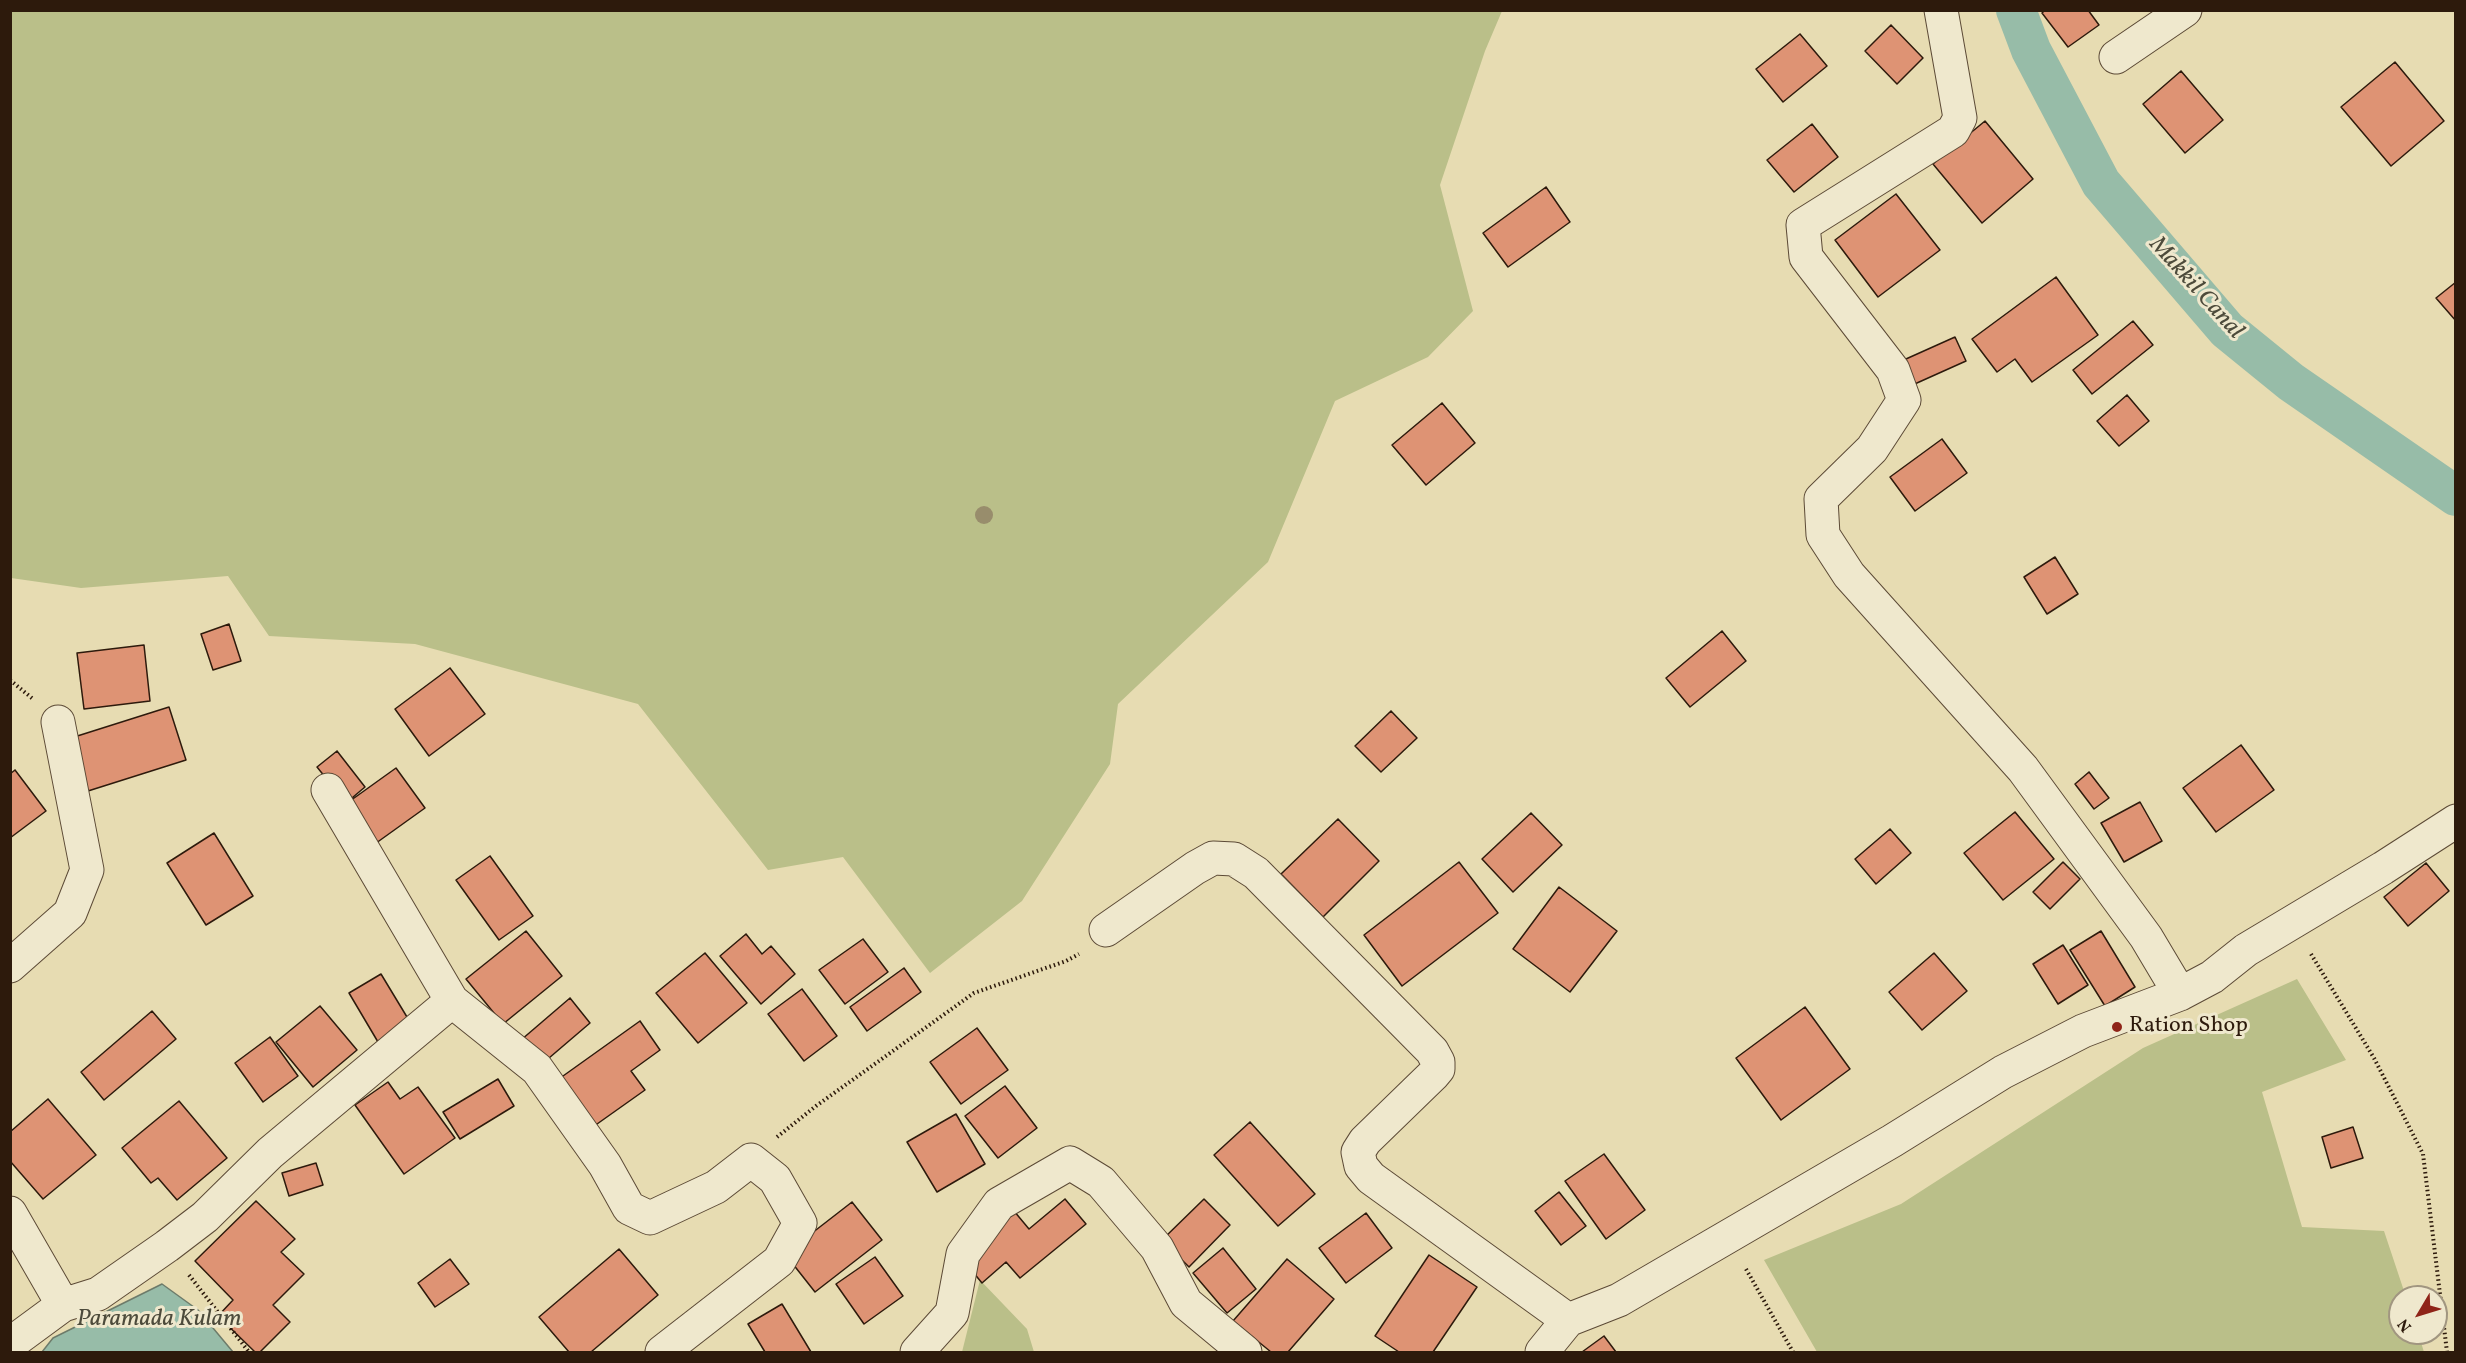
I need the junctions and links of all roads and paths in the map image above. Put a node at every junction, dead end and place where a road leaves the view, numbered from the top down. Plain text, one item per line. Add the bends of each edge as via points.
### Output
1 (1941, 10) edge
2 (2185, 10) edge
3 (2116, 57) dead end
4 (58, 722) dead end
5 (328, 790) dead end
6 (2456, 821) edge
7 (2292, 922) junction
8 (1106, 930) joint
9 (10, 966) edge
10 (2180, 994) junction
11 (452, 1001) junction
12 (751, 1160) junction
13 (10, 1213) edge
14 (1728, 1237) junction
15 (167, 1246) junction
16 (63, 1305) junction
17 (1568, 1320) junction
18 (10, 1344) edge
19 (249, 1353) edge
20 (662, 1353) edge
21 (917, 1353) edge
22 (1245, 1353) edge
23 (1542, 1353) edge
24 (1793, 1353) edge
25 (2446, 1353) edge

1 - 10 street via 1960,118 1953,131 1803,225 1806,257 1893,370 1904,400 1872,449 1821,499 1823,535 1849,575 2023,769 2146,936
2 - 3 street
4 - 9 street via 87,870 70,913
5 - 11 street
6 - 7 street
7 - 10 street via 2212,977
7 - 25 path via 2374,1058 2423,1154
8 - 12 path via 1085,951 1066,961 974,993 816,1106
8 - 17 street via 1214,858 1234,859 1256,873 1438,1062 1433,1075 1365,1141 1358,1152 1361,1166 1371,1178
10 - 14 street via 2083,1031 2003,1072
11 - 12 street via 537,1069 630,1208 650,1218 716,1187
11 - 15 street via 270,1153 205,1217
12 - 20 street via 775,1179 800,1223 778,1261
13 - 16 street
14 - 17 street via 1619,1300
14 - 24 path
15 - 16 street via 98,1294
15 - 19 path
16 - 18 street
17 - 23 street
21 - 22 street via 952,1313 963,1254 999,1204 1070,1164 1101,1182 1157,1248 1186,1303

